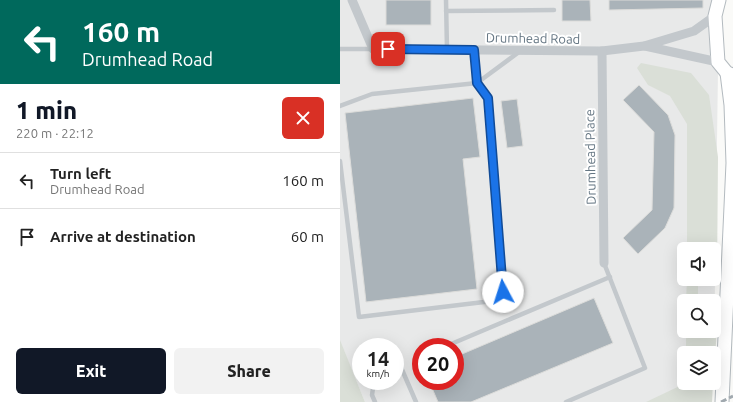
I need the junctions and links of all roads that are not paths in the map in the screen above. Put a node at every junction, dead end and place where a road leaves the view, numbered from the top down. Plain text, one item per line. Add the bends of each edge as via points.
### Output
1 (352, 0) edge
2 (446, 0) edge
3 (719, 0) edge
4 (446, 10) junction
5 (554, 10) dead end
6 (715, 16) junction
7 (644, 46) junction
8 (340, 49) edge
9 (374, 49) junction
10 (447, 50) junction
11 (474, 50) junction
12 (521, 51) junction
13 (602, 52) junction
14 (718, 62) junction
15 (730, 74) edge
16 (477, 83) junction
17 (340, 106) edge
18 (340, 161) edge
19 (604, 263) joint
20 (610, 277) junction
21 (464, 339) edge
22 (404, 374) edge
23 (373, 390) edge
24 (375, 402) edge
25 (416, 402) edge
26 (566, 402) edge
27 (722, 402) edge

1 - 9 street
2 - 4 lane
3 - 6 street
4 - 5 lane
4 - 10 lane
6 - 7 street via 694,31
6 - 14 street
7 - 13 street, Drumhead Road
7 - 14 street
8 - 9 lane
9 - 10 street, Drumhead Road
10 - 11 street, Drumhead Road
11 - 12 street, Drumhead Road
11 - 16 lane
12 - 13 street, Drumhead Road
12 - 16 lane
13 - 19 street, Drumhead Place
14 - 15 street
15 - 27 street via 733,163
16 - 17 lane via 372,94
16 - 18 lane via 488,98 503,292 484,302 359,317
19 - 20 lane
20 - 21 lane
20 - 26 lane via 645,368
22 - 25 lane
23 - 24 lane

